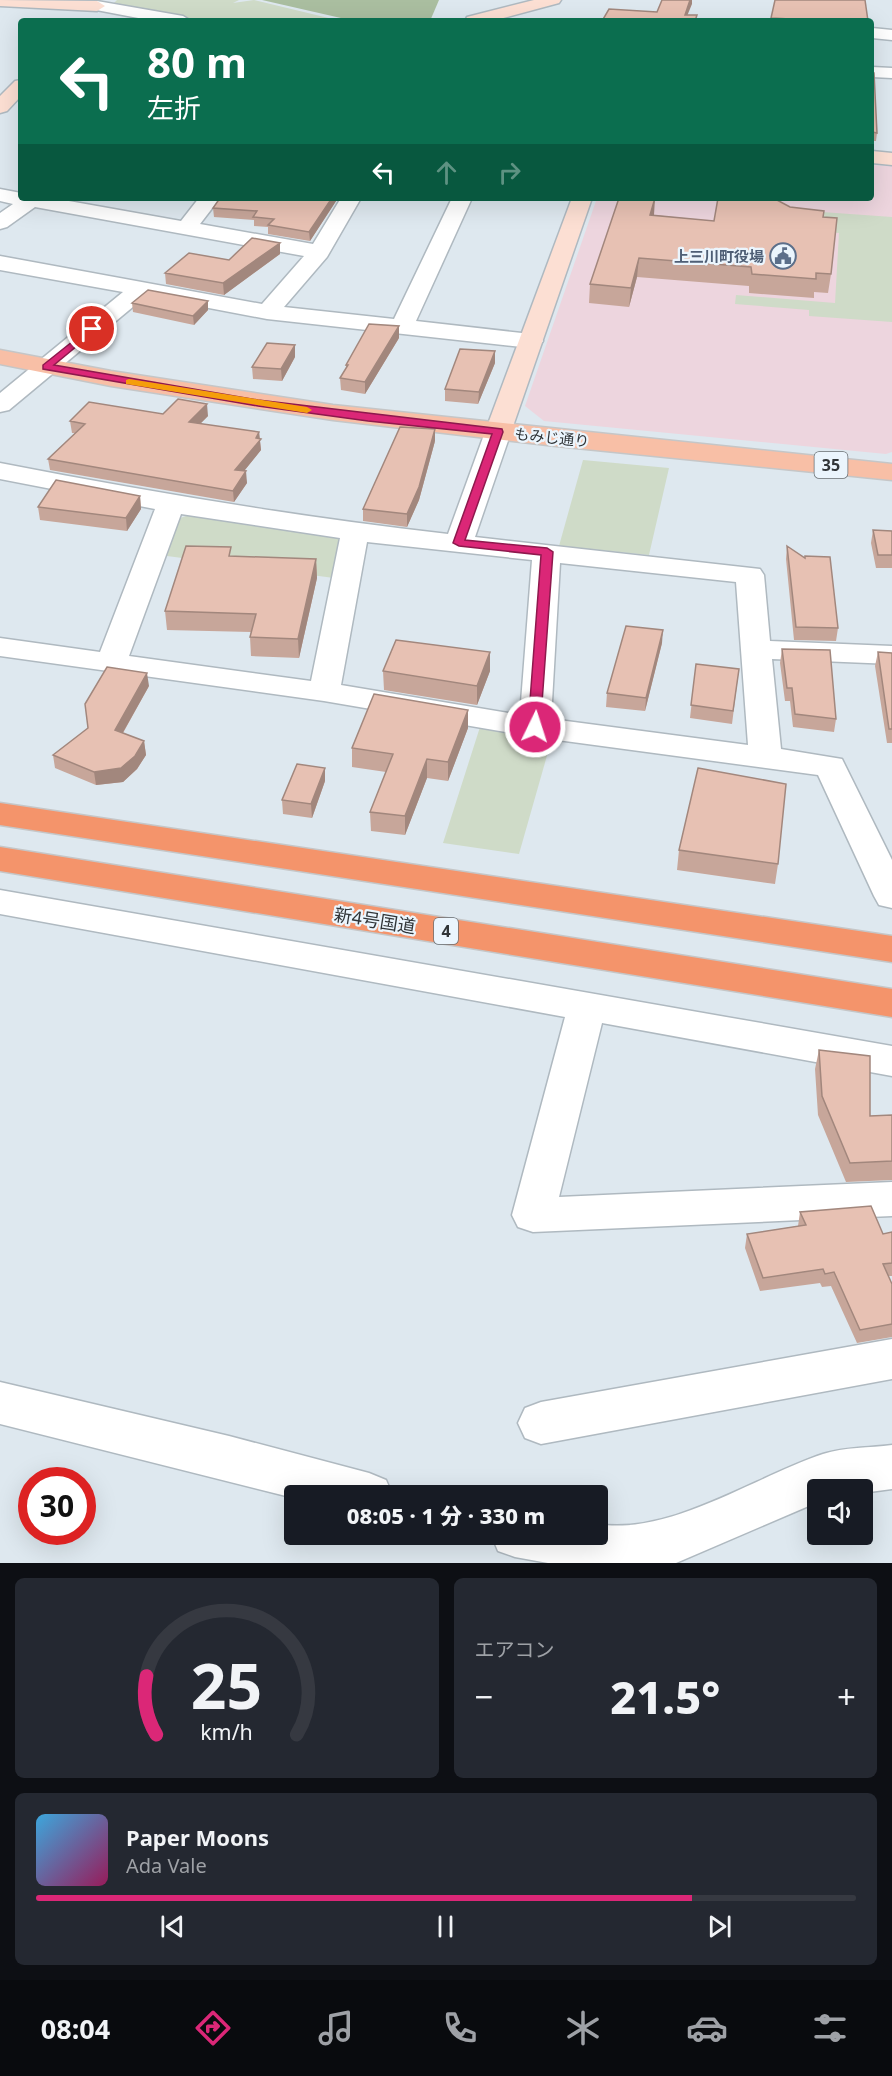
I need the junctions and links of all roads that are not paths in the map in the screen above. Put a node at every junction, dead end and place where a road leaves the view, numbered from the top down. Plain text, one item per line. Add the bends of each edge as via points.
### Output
1 (553, 0) edge
2 (0, 1) edge
3 (100, 3) edge
4 (86, 18) edge
5 (169, 18) edge
6 (487, 18) edge
7 (874, 33) edge
8 (892, 35) edge
9 (874, 72) edge
10 (892, 73) edge
11 (18, 91) edge
12 (6, 112) edge
13 (874, 158) edge
14 (892, 159) edge
15 (0, 195) edge
16 (18, 197) edge
17 (29, 201) edge
18 (42, 201) edge
19 (208, 201) edge
20 (349, 201) edge
21 (461, 201) edge
22 (581, 201) edge
23 (0, 223) edge
24 (186, 229) junction
25 (320, 252) junction
26 (0, 263) edge
27 (141, 289) junction
28 (267, 312) junction
29 (402, 327) junction
30 (531, 341) junction
31 (0, 357) edge
32 (46, 367) junction
33 (0, 405) edge
34 (498, 432) junction
35 (892, 472) edge
36 (4, 479) edge
37 (171, 504) junction
38 (355, 532) junction
39 (459, 543) junction
40 (547, 552) junction
41 (0, 647) edge
42 (757, 649) junction
43 (892, 655) edge
44 (111, 663) junction
45 (324, 692) junction
46 (535, 727) junction
47 (765, 757) junction
48 (0, 814) edge
49 (0, 860) edge
50 (892, 896) edge
51 (0, 902) edge
52 (892, 949) edge
53 (892, 1003) edge
54 (587, 1007) junction
55 (892, 1061) edge
56 (892, 1199) edge
57 (892, 1359) edge
58 (0, 1403) edge
59 (541, 1423) dead end
60 (892, 1467) edge
61 (328, 1485) edge
62 (582, 1545) edge

1 - 6 street
2 - 3 street
3 - 4 street
3 - 5 street
7 - 8 street
9 - 10 street
11 - 12 street
13 - 14 street
15 - 16 street
17 - 23 street
18 - 24 street
19 - 24 street
20 - 25 street
21 - 29 street
22 - 30 street
24 - 25 street
25 - 28 street
26 - 27 street
27 - 28 street
27 - 32 street
28 - 29 street
29 - 30 street
30 - 34 street
31 - 32 main road, もみじ通り / 35
32 - 33 street
32 - 34 main road, もみじ通り / 35 via 258,403
34 - 35 main road, もみじ通り / 35
34 - 39 street
36 - 37 street
37 - 38 street
37 - 44 street
38 - 39 street
38 - 45 street
39 - 40 street
40 - 42 street via 750,575
40 - 46 street
41 - 44 street
42 - 43 street
42 - 47 street
44 - 45 street
45 - 46 street
46 - 47 street
47 - 50 street via 830,766
48 - 52 highway
49 - 53 highway, 新4号国道 / 4
51 - 54 street
54 - 55 street
54 - 56 street via 533,1215
57 - 59 street
58 - 61 street
60 - 62 street via 826,1475 664,1544 618,1551

